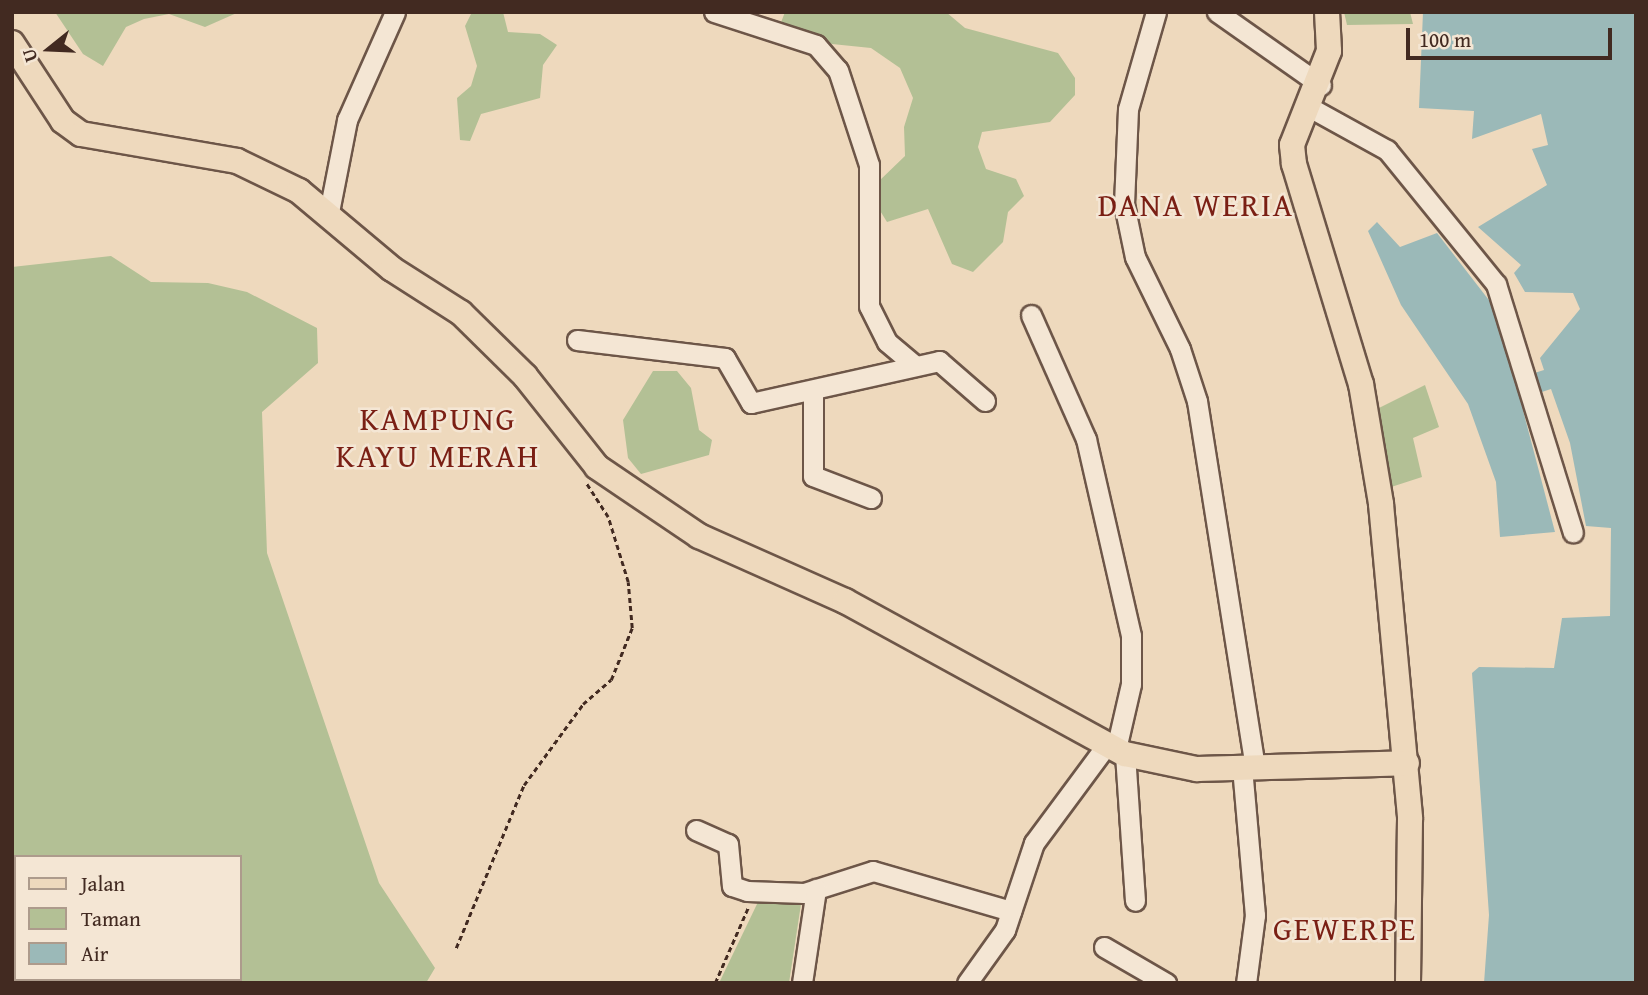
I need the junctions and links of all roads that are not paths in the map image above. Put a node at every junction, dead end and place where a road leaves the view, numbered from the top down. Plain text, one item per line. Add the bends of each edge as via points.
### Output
1 (395, 12) edge
2 (714, 12) edge
3 (1156, 12) edge
4 (1217, 12) edge
5 (1327, 12) edge
6 (773, 20) edge
7 (12, 43) edge
8 (1321, 85) junction
9 (1309, 107) junction
10 (328, 212) junction
11 (1031, 315) dead end
12 (577, 340) dead end
13 (914, 365) junction
14 (813, 392) junction
15 (985, 401) dead end
16 (871, 498) dead end
17 (1573, 532) dead end
18 (1116, 749) junction
19 (1407, 763) junction
20 (1249, 767) junction
21 (696, 830) dead end
22 (816, 889) junction
23 (1135, 901) dead end
24 (1011, 911) junction
25 (1104, 947) dead end
26 (802, 983) edge
27 (967, 983) edge
28 (1166, 983) edge
29 (1247, 983) edge
30 (1408, 983) edge

1 - 10 street via 347,120
2 - 6 street
3 - 20 street via 1128,108 1124,204 1135,257 1180,349 1197,401
4 - 8 street
5 - 8 main road via 1329,51
6 - 13 street via 816,46 843,79 869,165 869,306 887,342
7 - 10 main road via 63,121 81,134 237,161 268,171
8 - 9 main road
9 - 17 street via 1387,150 1447,217 1501,293 1536,397
9 - 19 main road via 1292,145 1294,164 1361,384 1388,556
10 - 18 main road via 392,269 461,313 525,376 597,467 675,522 845,601
11 - 18 street via 1086,439 1131,636 1131,684
12 - 14 street via 725,358 748,403
13 - 14 street
13 - 15 street via 943,362
14 - 16 street via 813,476
18 - 20 main road via 1182,768
18 - 23 street
18 - 24 street via 1034,843
19 - 20 main road
19 - 30 main road via 1413,931
20 - 29 street via 1255,915
21 - 22 street via 727,844 732,887 755,892
22 - 24 street via 885,872
22 - 26 street
24 - 27 street via 995,949
25 - 28 street

